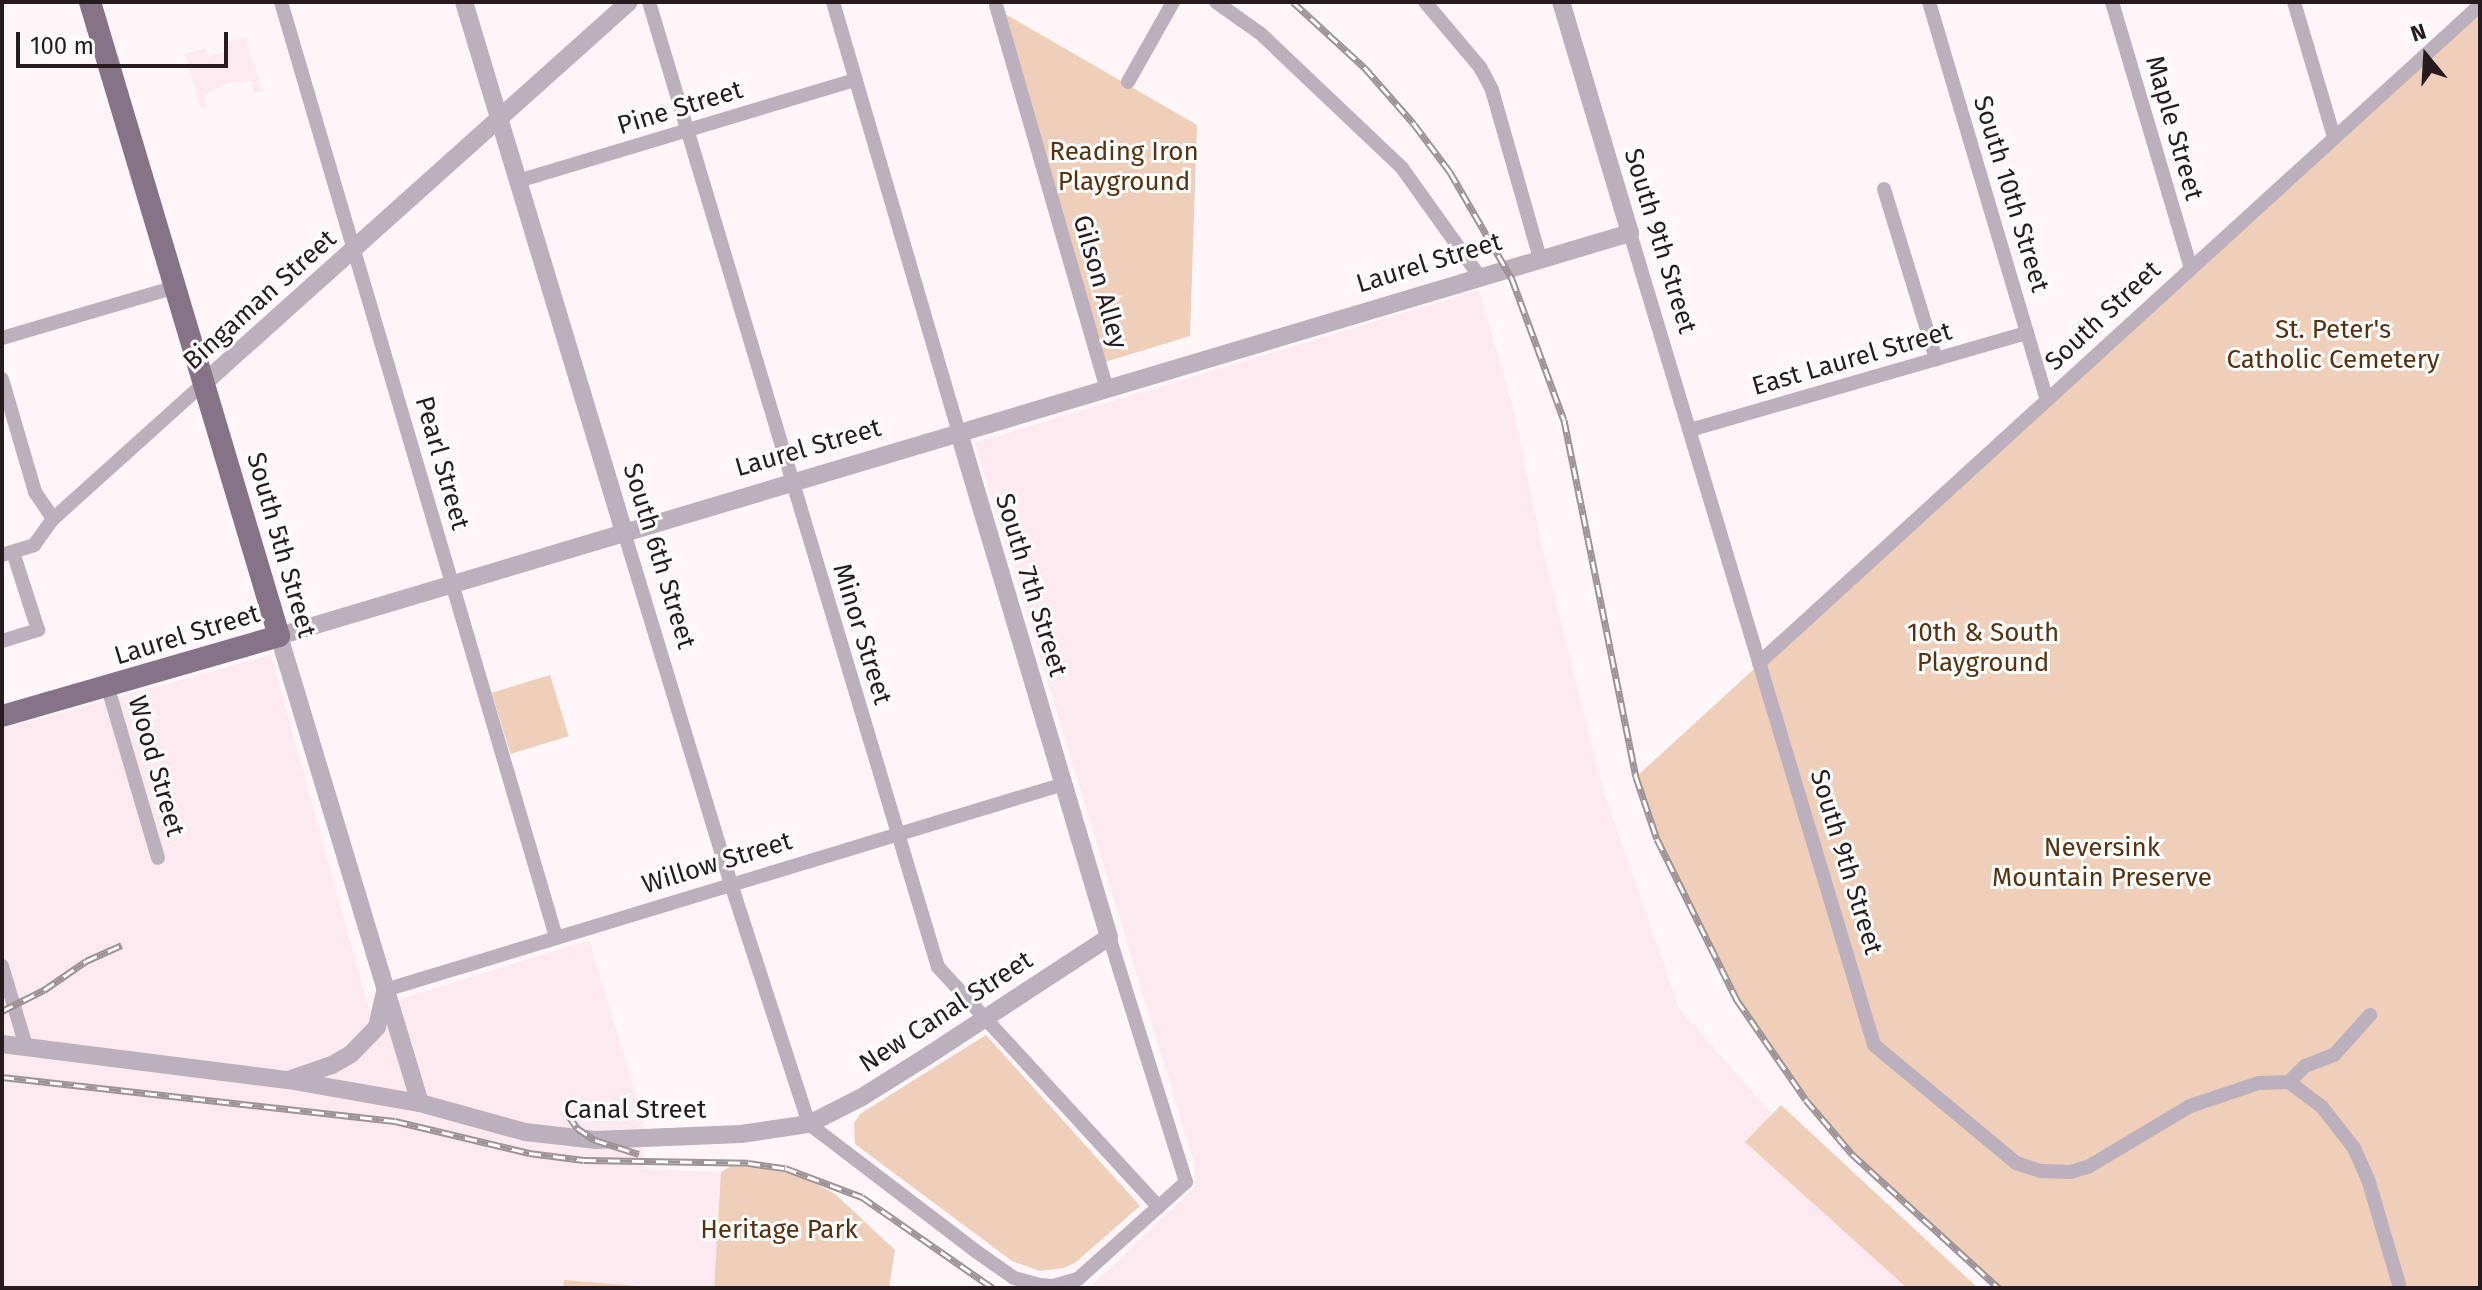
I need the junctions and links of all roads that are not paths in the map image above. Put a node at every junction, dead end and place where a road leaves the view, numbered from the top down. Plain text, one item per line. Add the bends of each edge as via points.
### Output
1 (90, 2) edge
2 (281, 2) edge
3 (464, 2) edge
4 (629, 2) edge
5 (649, 2) edge
6 (833, 2) edge
7 (1173, 2) edge
8 (1216, 2) edge
9 (1425, 2) edge
10 (1561, 2) edge
11 (1929, 2) edge
12 (2112, 2) edge
13 (2294, 2) edge
14 (2479, 4) edge
15 (996, 5) dead end
16 (855, 80) junction
17 (1128, 82) dead end
18 (500, 120) junction
19 (687, 130) junction
20 (2334, 137) junction
21 (518, 181) junction
22 (1884, 189) dead end
23 (1630, 233) junction
24 (355, 251) junction
25 (1540, 259) junction
26 (2191, 268) junction
27 (1480, 277) junction
28 (175, 287) junction
29 (2027, 333) junction
30 (2, 338) edge
31 (1936, 359) junction
32 (2, 379) edge
33 (205, 382) junction
34 (1107, 389) junction
35 (2047, 400) junction
36 (1690, 430) junction
37 (959, 433) junction
38 (791, 482) junction
39 (53, 519) junction
40 (624, 532) junction
41 (8, 553) edge
42 (451, 584) junction
43 (279, 636) junction
44 (2, 641) edge
45 (1759, 663) junction
46 (108, 688) junction
47 (2, 716) edge
48 (1064, 784) junction
49 (897, 833) junction
50 (158, 858) dead end
51 (731, 884) junction
52 (556, 937) junction
53 (1109, 937) junction
54 (2, 966) edge
55 (385, 990) junction
56 (2370, 1015) dead end
57 (984, 1018) junction
58 (2, 1044) edge
59 (26, 1046) junction
60 (288, 1080) junction
61 (2289, 1082) junction
62 (420, 1103) junction
63 (809, 1124) junction
64 (1159, 1207) junction
65 (2400, 1288) edge

1 - 28 main road, South 5th Street
2 - 24 street, Pearl Street
3 - 18 street, South 6th Street
4 - 18 street, Bingaman Street
5 - 19 street, Minor Street
6 - 16 street, South 7th Street
7 - 17 street
8 - 27 street via 1261,34 1402,168
9 - 25 street via 1480,67 1492,90
10 - 23 street, South 9th Street
11 - 29 street, South 10th Street
12 - 26 street, Maple Street
13 - 20 street
14 - 20 street, South Street
15 - 34 street, Gilson Alley
16 - 19 street, Pine Street
16 - 37 street, South 7th Street
18 - 21 street, South 6th Street
18 - 24 street, Bingaman Street
19 - 21 street, Pine Street
19 - 38 street, Minor Street
20 - 26 street, South Street
21 - 40 street, South 6th Street
22 - 31 street
23 - 25 street, Laurel Street
23 - 36 street, South 9th Street
24 - 33 street, Bingaman Street
24 - 42 street, Pearl Street
25 - 27 street, Laurel Street
26 - 35 street, South Street
27 - 34 street, Laurel Street
28 - 30 street
28 - 33 main road, South 5th Street
29 - 31 street, East Laurel Street
29 - 35 street, South 10th Street
31 - 36 street, East Laurel Street
32 - 39 street via 35,492
33 - 39 street, Bingaman Street
33 - 43 main road, South 5th Street
34 - 37 street, Laurel Street
35 - 45 street, South Street
36 - 45 street, South 9th Street
37 - 38 street, Laurel Street
37 - 48 street, South 7th Street
38 - 40 street, Laurel Street
38 - 49 street, Minor Street
39 - 41 street, Bingaman Street via 34,545
40 - 42 street, Laurel Street
40 - 51 street, South 6th Street
41 - 44 street, Bingaman Street via 38,630
42 - 43 street, Laurel Street
42 - 52 street, Pearl Street
43 - 46 main road, Laurel Street
43 - 55 street, South 5th Street
45 - 61 street, South 9th Street via 1874,1045 2016,1163 2041,1171 2088,1167 2190,1106 2259,1083
46 - 47 main road, Laurel Street
46 - 50 street, Wood Street
48 - 49 street, Willow Street
48 - 53 street, South 7th Street
49 - 51 street, Willow Street
49 - 57 street, Minor Street via 938,967
51 - 52 street, Willow Street
51 - 63 street, South 6th Street
52 - 55 street, Willow Street
53 - 57 street, New Canal Street
53 - 64 street, South 7th Street via 1186,1182
54 - 59 street
55 - 60 street via 377,1027 351,1054
55 - 62 street, South 5th Street
56 - 61 street via 2334,1055 2305,1066
57 - 63 street, New Canal Street via 862,1097
57 - 64 street, Minor Street
58 - 59 street, Canal Street
59 - 60 street, Canal Street
60 - 62 street, Canal Street
61 - 65 street via 2322,1107 2354,1148
62 - 63 street, Canal Street via 525,1132 595,1140 741,1134
63 - 64 street via 1014,1278 1040,1285 1078,1279

